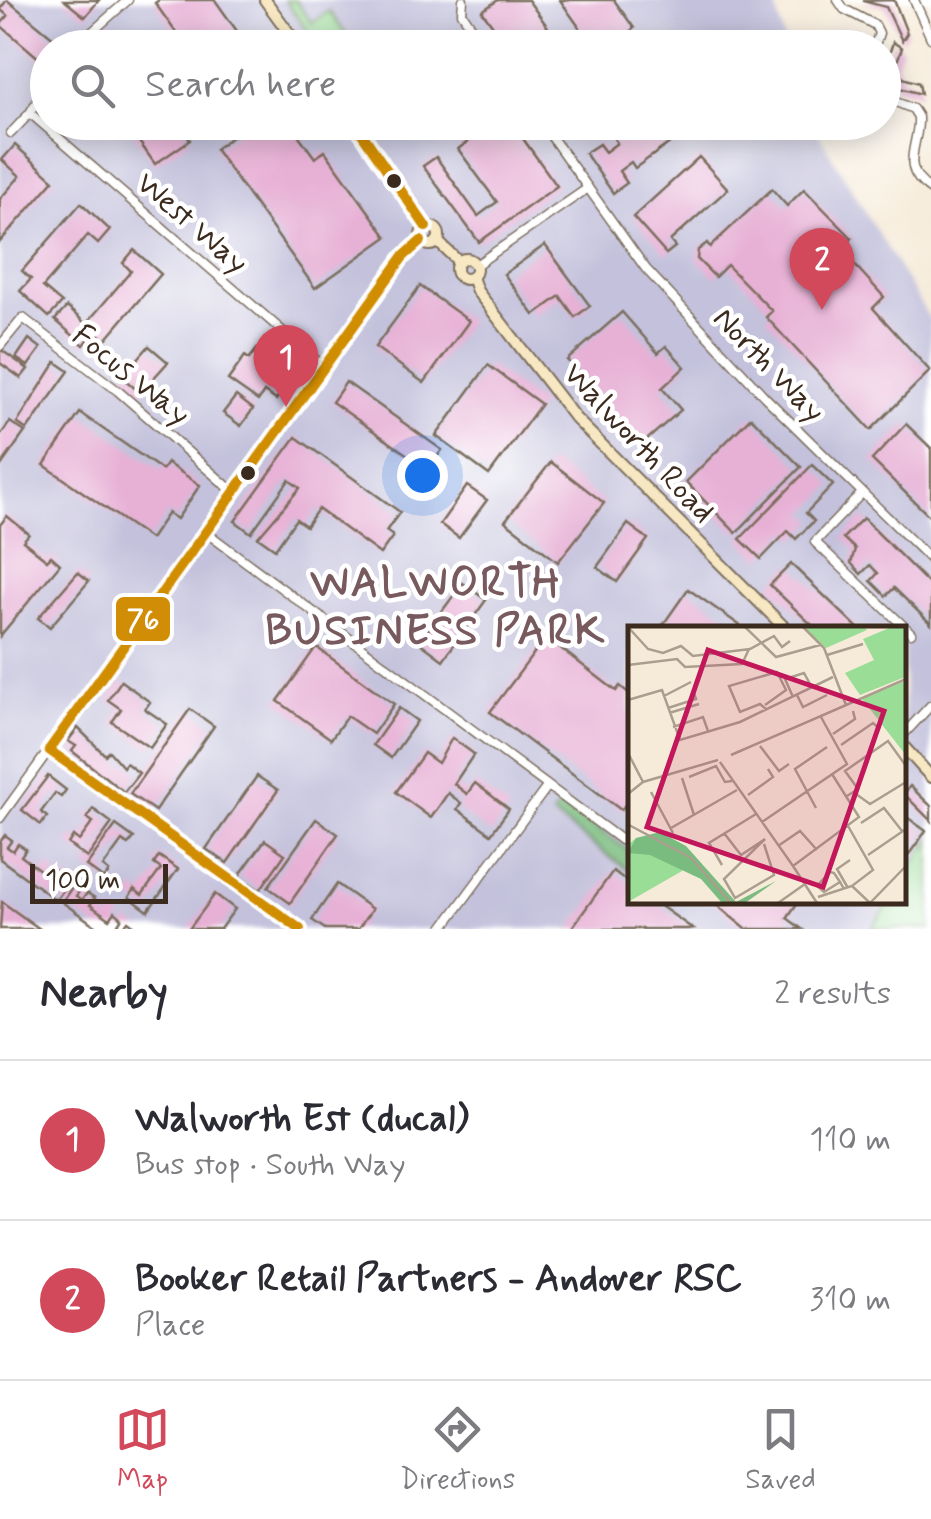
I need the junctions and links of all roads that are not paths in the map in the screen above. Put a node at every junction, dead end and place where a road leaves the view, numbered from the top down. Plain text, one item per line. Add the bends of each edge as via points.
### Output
1 (128, 0) edge
2 (265, 0) edge
3 (463, 0) edge
4 (838, 0) edge
5 (914, 0) edge
6 (94, 30) edge
7 (287, 30) edge
8 (474, 30) edge
9 (876, 30) edge
10 (931, 38) edge
11 (901, 105) edge
12 (30, 113) edge
13 (12, 132) dead end
14 (61, 140) edge
15 (366, 140) edge
16 (553, 140) edge
17 (588, 188) junction
18 (931, 190) edge
19 (426, 227) junction
20 (421, 241) junction
21 (437, 242) junction
22 (459, 262) junction
23 (476, 265) junction
24 (472, 278) junction
25 (0, 346) edge
26 (324, 367) junction
27 (862, 493) junction
28 (236, 494) junction
29 (207, 533) junction
30 (931, 560) edge
31 (783, 626) edge
32 (904, 626) edge
33 (906, 628) edge
34 (911, 633) dead end
35 (931, 705) edge
36 (906, 732) edge
37 (906, 749) edge
38 (49, 750) junction
39 (931, 776) edge
40 (547, 787) junction
41 (0, 818) edge
42 (628, 841) edge
43 (300, 929) edge
44 (442, 929) edge

1 - 6 street
2 - 7 street
3 - 8 street via 462,13
4 - 9 street
5 - 10 street
11 - 18 street via 918,117 910,156
12 - 13 street
14 - 26 street, West Way
15 - 19 street, Walworth Road
16 - 17 street, North Way
17 - 23 street
17 - 27 street, North Way via 646,269
19 - 20 street
19 - 21 street, Walworth Road via 436,229
20 - 21 street
20 - 26 street
21 - 22 street, Walworth Road
22 - 23 street
22 - 24 street, Walworth Road via 459,277
23 - 24 street
24 - 31 street, Walworth Road via 575,418
25 - 28 street, Focus Way via 23,318
26 - 28 street
27 - 30 street, North Way
27 - 32 street via 815,542
28 - 29 street
29 - 38 street
29 - 40 street
33 - 34 street
35 - 36 street
37 - 39 street
38 - 41 street
38 - 43 street
40 - 42 street
40 - 44 street

